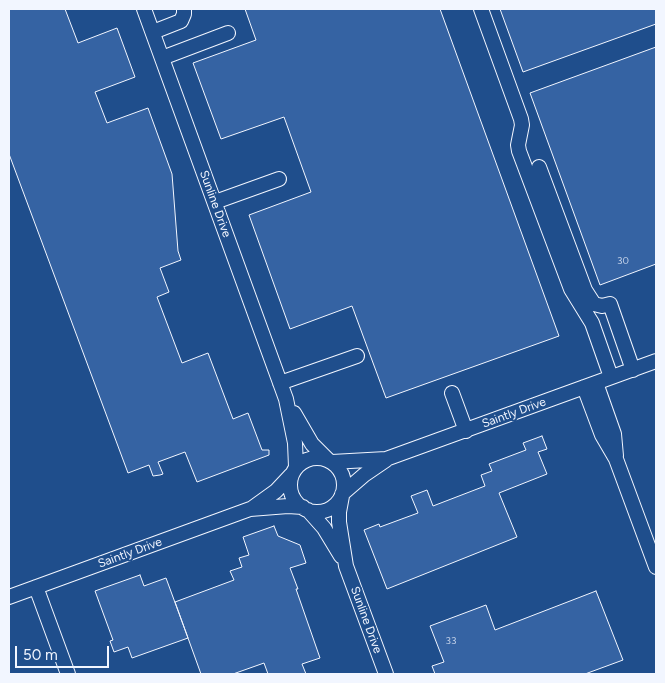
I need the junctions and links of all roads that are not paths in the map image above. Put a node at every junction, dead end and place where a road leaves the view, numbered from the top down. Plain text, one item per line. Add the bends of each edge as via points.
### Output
1 (144, 9) edge
2 (184, 9) edge
3 (481, 9) edge
4 (153, 32) junction
5 (228, 32) dead end
6 (162, 58) junction
7 (539, 167) dead end
8 (279, 179) dead end
9 (214, 202) junction
10 (356, 356) dead end
11 (656, 361) edge
12 (633, 370) junction
13 (611, 377) junction
14 (280, 382) junction
15 (590, 385) junction
16 (452, 393) dead end
17 (286, 399) junction
18 (466, 430) junction
19 (386, 459) junction
20 (330, 461) junction
21 (294, 471) junction
22 (342, 495) junction
23 (250, 509) junction
24 (305, 509) junction
25 (346, 566) junction
26 (656, 567) edge
27 (36, 588) junction
28 (9, 597) edge
29 (68, 674) edge
30 (386, 674) edge

1 - 4 street, Sunline Drive
2 - 4 street via 180,21
3 - 13 street via 521,119 519,151 571,289 592,323
4 - 6 street, Sunline Drive
5 - 6 street
6 - 9 street, Sunline Drive
7 - 12 street via 585,290 594,304 610,304
8 - 9 street
9 - 14 street, Sunline Drive
10 - 14 street
11 - 12 street, Saintly Drive
12 - 13 street, Saintly Drive
13 - 15 street, Saintly Drive
14 - 17 street, Sunline Drive
15 - 18 street, Saintly Drive
15 - 26 street via 614,434 616,459
16 - 18 street
17 - 20 street, Sunline Drive via 312,444
17 - 21 street, Sunline Drive via 295,443
18 - 19 street, Saintly Drive
19 - 20 street, Saintly Drive
19 - 22 street, Saintly Drive
20 - 21 street via 311,458
20 - 22 street via 343,476
21 - 23 street, Saintly Drive via 276,492
21 - 24 street via 290,484 292,495
22 - 24 street via 335,505 325,510
22 - 25 street, Sunline Drive via 339,522
23 - 24 street, Saintly Drive via 288,506
23 - 27 street, Saintly Drive
24 - 25 street, Sunline Drive via 324,528
25 - 30 street, Sunline Drive
27 - 28 street, Saintly Drive
27 - 29 street

